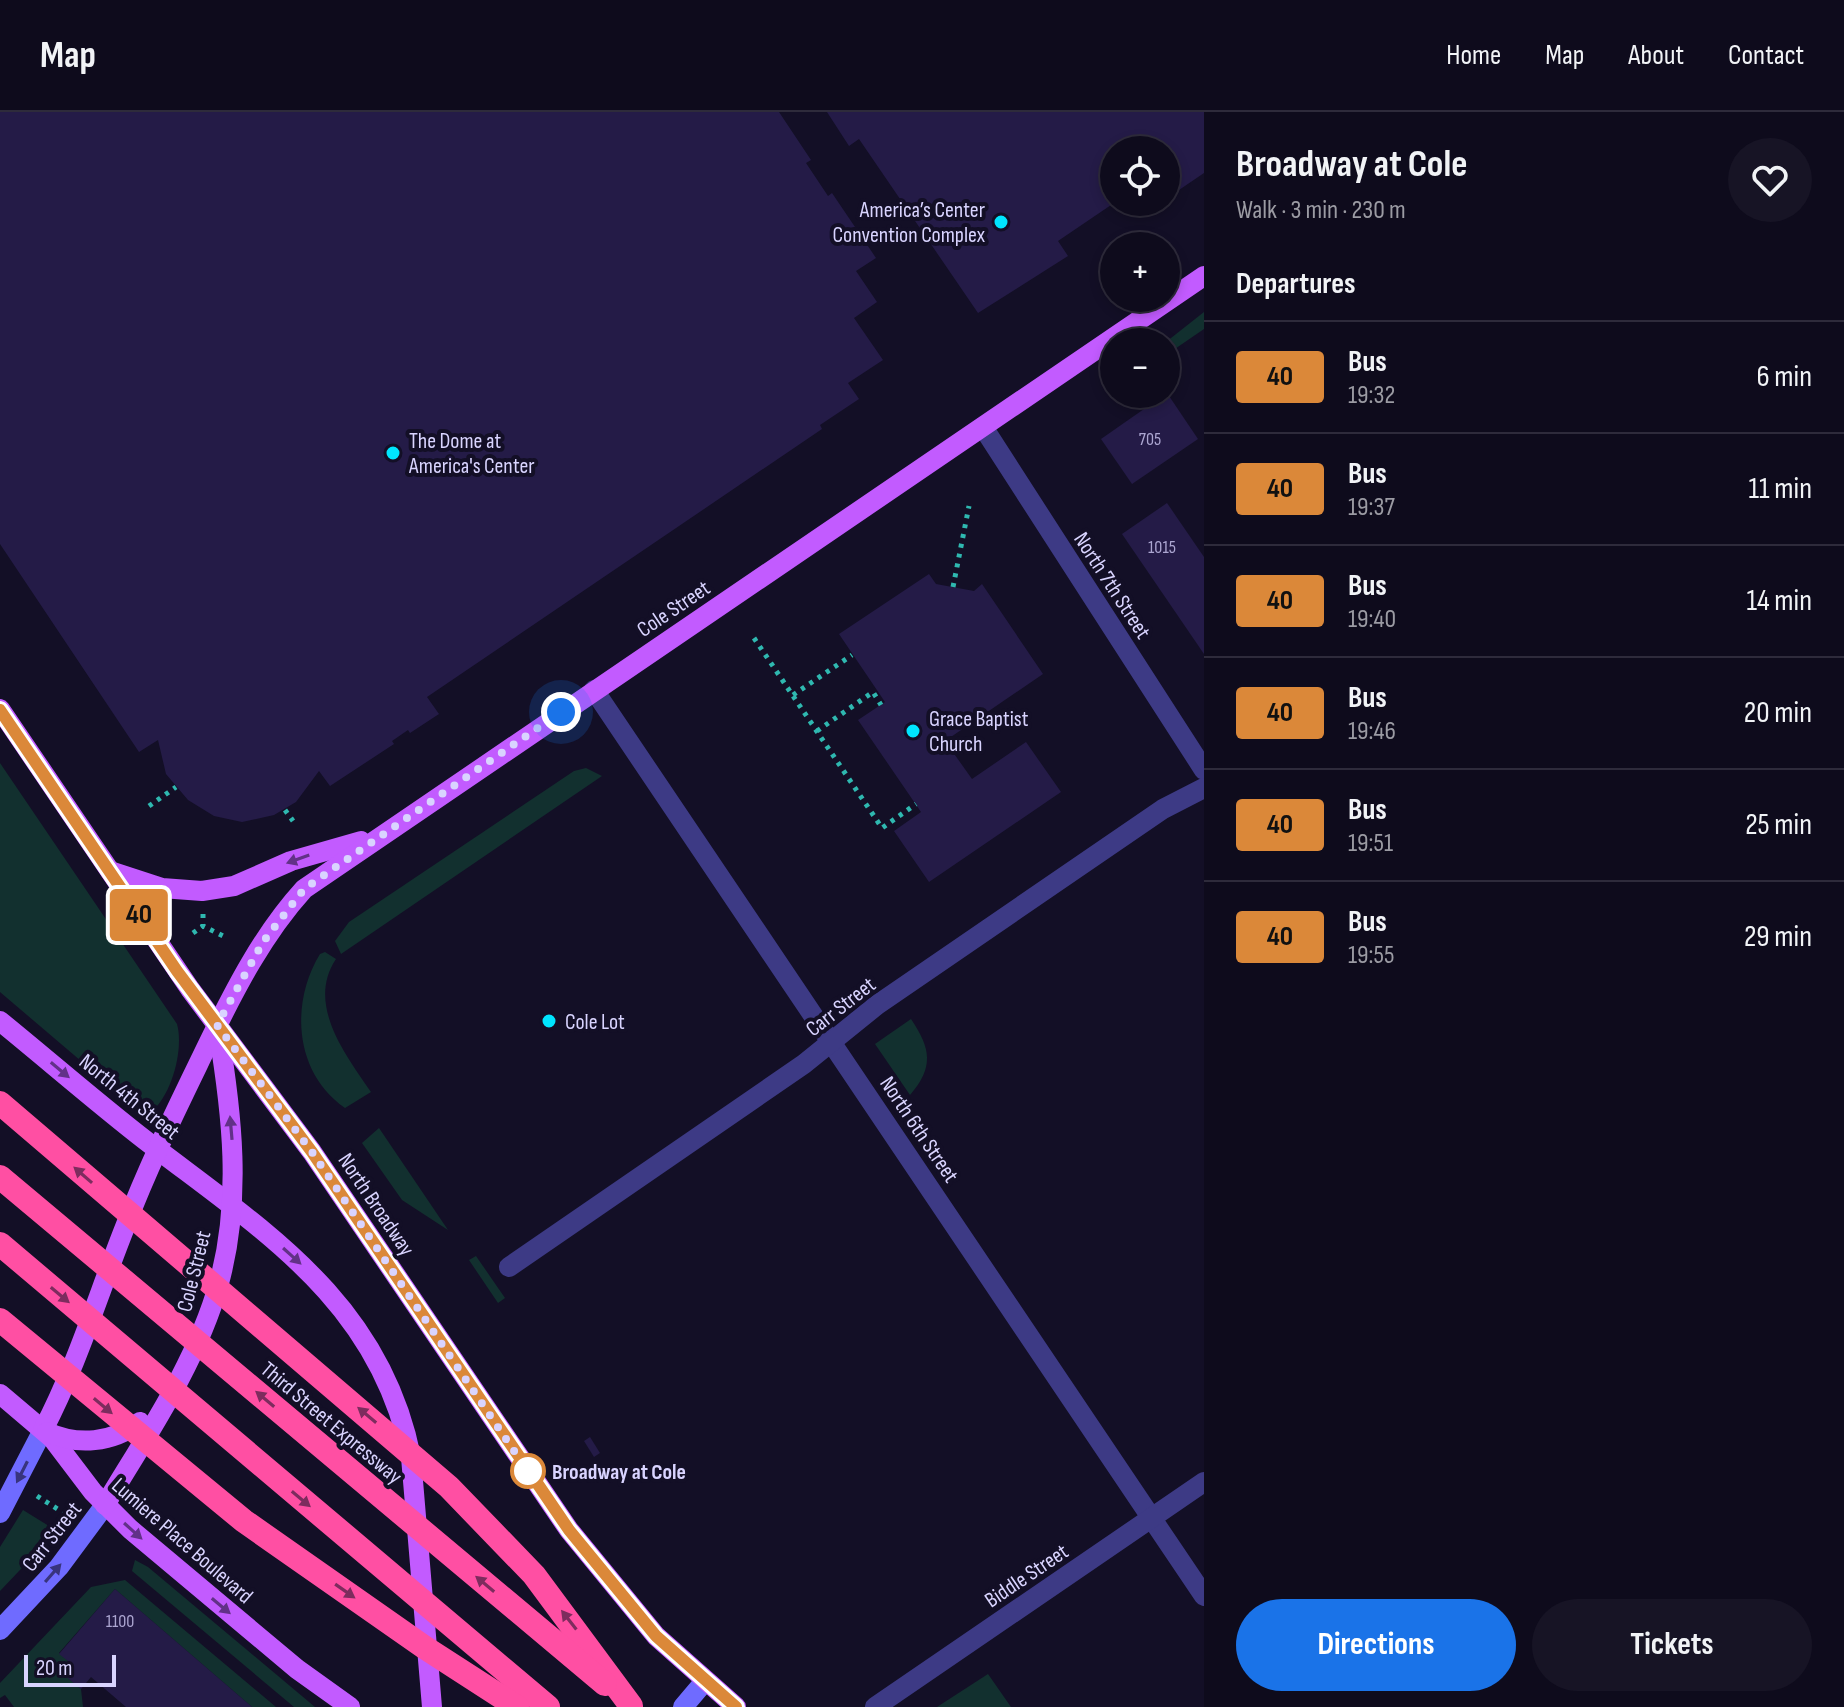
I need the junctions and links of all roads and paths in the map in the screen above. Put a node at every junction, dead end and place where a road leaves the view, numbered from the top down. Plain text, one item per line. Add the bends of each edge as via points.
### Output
1 (1204, 276) edge
2 (983, 427) junction
3 (969, 506) dead end
4 (953, 587) dead end
5 (754, 638) dead end
6 (852, 655) dead end
7 (594, 690) junction
8 (793, 695) junction
9 (881, 705) dead end
10 (0, 709) edge
11 (817, 731) junction
12 (1204, 770) edge
13 (176, 787) dead end
14 (1204, 788) edge
15 (916, 804) dead end
16 (149, 806) dead end
17 (285, 810) dead end
18 (293, 821) dead end
19 (373, 838) junction
20 (110, 871) junction
21 (203, 909) dead end
22 (203, 926) junction
23 (193, 933) dead end
24 (223, 936) dead end
25 (0, 1021) edge
26 (217, 1025) junction
27 (832, 1042) junction
28 (0, 1103) edge
29 (158, 1150) junction
30 (0, 1177) edge
31 (232, 1206) junction
32 (0, 1244) edge
33 (509, 1267) dead end
34 (0, 1320) edge
35 (0, 1394) edge
36 (165, 1402) junction
37 (43, 1430) junction
38 (1204, 1482) edge
39 (32, 1494) dead end
40 (105, 1505) junction
41 (0, 1513) edge
42 (67, 1515) dead end
43 (1152, 1518) junction
44 (1204, 1596) edge
45 (0, 1630) edge
46 (705, 1681) junction
47 (631, 1706) edge
48 (350, 1707) edge
49 (432, 1707) edge
50 (517, 1707) edge
51 (548, 1707) edge
52 (683, 1707) edge
53 (736, 1707) edge
54 (875, 1707) edge

1 - 2 main road, Cole Street
2 - 7 main road, Cole Street
2 - 12 street, North 7th Street
3 - 4 path
5 - 8 path
6 - 8 path
7 - 19 main road, Cole Street
7 - 27 street, North 6th Street
8 - 11 path
9 - 11 path via 873,692
10 - 20 main road, North Broadway
11 - 15 path via 882,828
13 - 16 path
14 - 27 street, Carr Street via 1163,809 877,1005
17 - 18 path
19 -> 20 main road via 291,861 234,886 202,891 162,888
19 - 26 main road, Cole Street via 304,889 286,909
20 - 26 main road, North Broadway
21 - 22 path
22 - 23 path
22 - 24 path
25 -> 29 main road, North 4th Street
26 - 29 main road, Cole Street
31 -> 26 main road, Cole Street via 232,1129
26 - 46 main road, North Broadway via 312,1152 569,1530 656,1636
27 - 33 street, Carr Street
27 - 43 street, North 6th Street
47 -> 28 highway, bridge via 534,1575 449,1487
29 - 31 main road, North 4th Street
29 - 37 main road, Cole Street
47 -> 30 highway, Third Street Expressway, bridge
31 - 36 main road, Cole Street via 219,1283 200,1335
31 -> 49 main road via 306,1268 353,1320 374,1352 404,1420 416,1500
32 -> 51 highway, bridge
34 -> 50 highway, bridge via 244,1521
35 - 37 main road, Lumiere Place Boulevard
36 - 37 main road via 109,1439 62,1439
36 - 40 main road, Cole Street
37 - 40 main road, Lumiere Place Boulevard
37 -> 41 street
38 - 43 street, Biddle Street
39 - 42 path
45 -> 40 street, Carr Street via 59,1567
40 -> 48 main road, Lumiere Place Boulevard
43 - 44 street, North 6th Street
43 - 54 street, Biddle Street
46 - 52 street
46 - 53 main road, North Broadway

